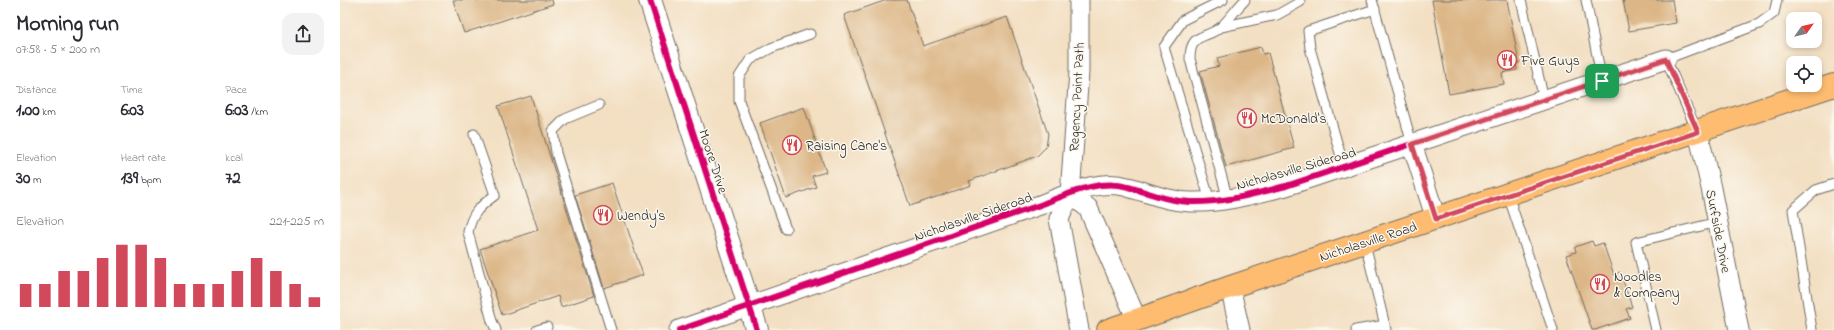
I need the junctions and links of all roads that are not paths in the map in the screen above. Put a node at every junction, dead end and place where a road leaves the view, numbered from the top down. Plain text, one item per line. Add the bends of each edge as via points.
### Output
1 (650, 0) edge
2 (1079, 0) edge
3 (1223, 0) edge
4 (1245, 0) edge
5 (1300, 0) edge
6 (1521, 0) edge
7 (1586, 0) edge
8 (1777, 0) edge
9 (1373, 4) edge
10 (1221, 27) junction
11 (810, 34) dead end
12 (1666, 59) junction
13 (1602, 81) junction
14 (1834, 85) edge
15 (1544, 100) junction
16 (599, 105) dead end
17 (1698, 132) junction
18 (474, 134) dead end
19 (1412, 144) junction
20 (1344, 167) junction
21 (1834, 184) edge
22 (1070, 194) junction
23 (1508, 195) junction
24 (1219, 200) junction
25 (1436, 219) junction
26 (1718, 222) junction
27 (786, 229) dead end
28 (1365, 243) junction
29 (1230, 287) junction
30 (749, 306) junction
31 (1136, 320) junction
32 (547, 326) dead end
33 (1386, 327) edge
34 (496, 330) edge
35 (537, 330) edge
36 (611, 330) edge
37 (679, 330) edge
38 (757, 330) edge
39 (1079, 330) edge
40 (1108, 330) edge
41 (1240, 330) edge
42 (1356, 330) edge
43 (1553, 330) edge
44 (1656, 330) edge
45 (1739, 330) edge
46 (1812, 330) edge

1 - 30 street, Moore Drive
2 - 22 street, Regency Point Path via 1078,72
3 - 24 lane via 1183,20 1164,47
4 - 10 lane
5 - 10 lane via 1277,15
6 - 15 lane
7 - 13 lane
8 - 12 lane via 1774,13 1759,24
9 - 19 lane
9 - 20 lane via 1308,31 1310,48
10 - 24 lane via 1196,39 1190,48 1190,59
11 - 27 lane via 771,48 750,60 739,77 739,101
12 - 13 street, Nicholasville Sideroad
12 - 17 lane
13 - 15 street, Nicholasville Sideroad
14 - 17 main road, Nicholasville Road
15 - 19 street, Nicholasville Sideroad
16 - 36 lane via 565,119 553,131 556,153
17 - 23 main road, Nicholasville Road
17 - 26 street, Surfside Drive
18 - 34 lane via 495,195 480,207 471,220 468,232
19 - 20 street, Nicholasville Sideroad
19 - 25 street
20 - 24 street, Nicholasville Sideroad via 1286,186
21 - 46 lane via 1816,190 1793,210
22 - 24 street, Nicholasville Sideroad via 1092,186 1108,185 1127,186 1158,197 1190,202
22 - 30 street, Nicholasville Sideroad
22 - 31 street via 1088,208
22 - 39 street, Regency Point Path via 1059,219
23 - 25 main road, Nicholasville Road
23 - 43 lane
25 - 28 main road, Nicholasville Road
26 - 44 lane via 1636,242
26 - 45 street, Surfside Drive
28 - 29 main road, Nicholasville Road
28 - 33 lane
29 - 31 main road, Nicholasville Road
29 - 41 street
30 - 37 street, Nicholasville Sideroad
30 - 38 street, Moore Drive
31 - 40 main road, Nicholasville Road
32 - 35 lane
33 - 42 lane

